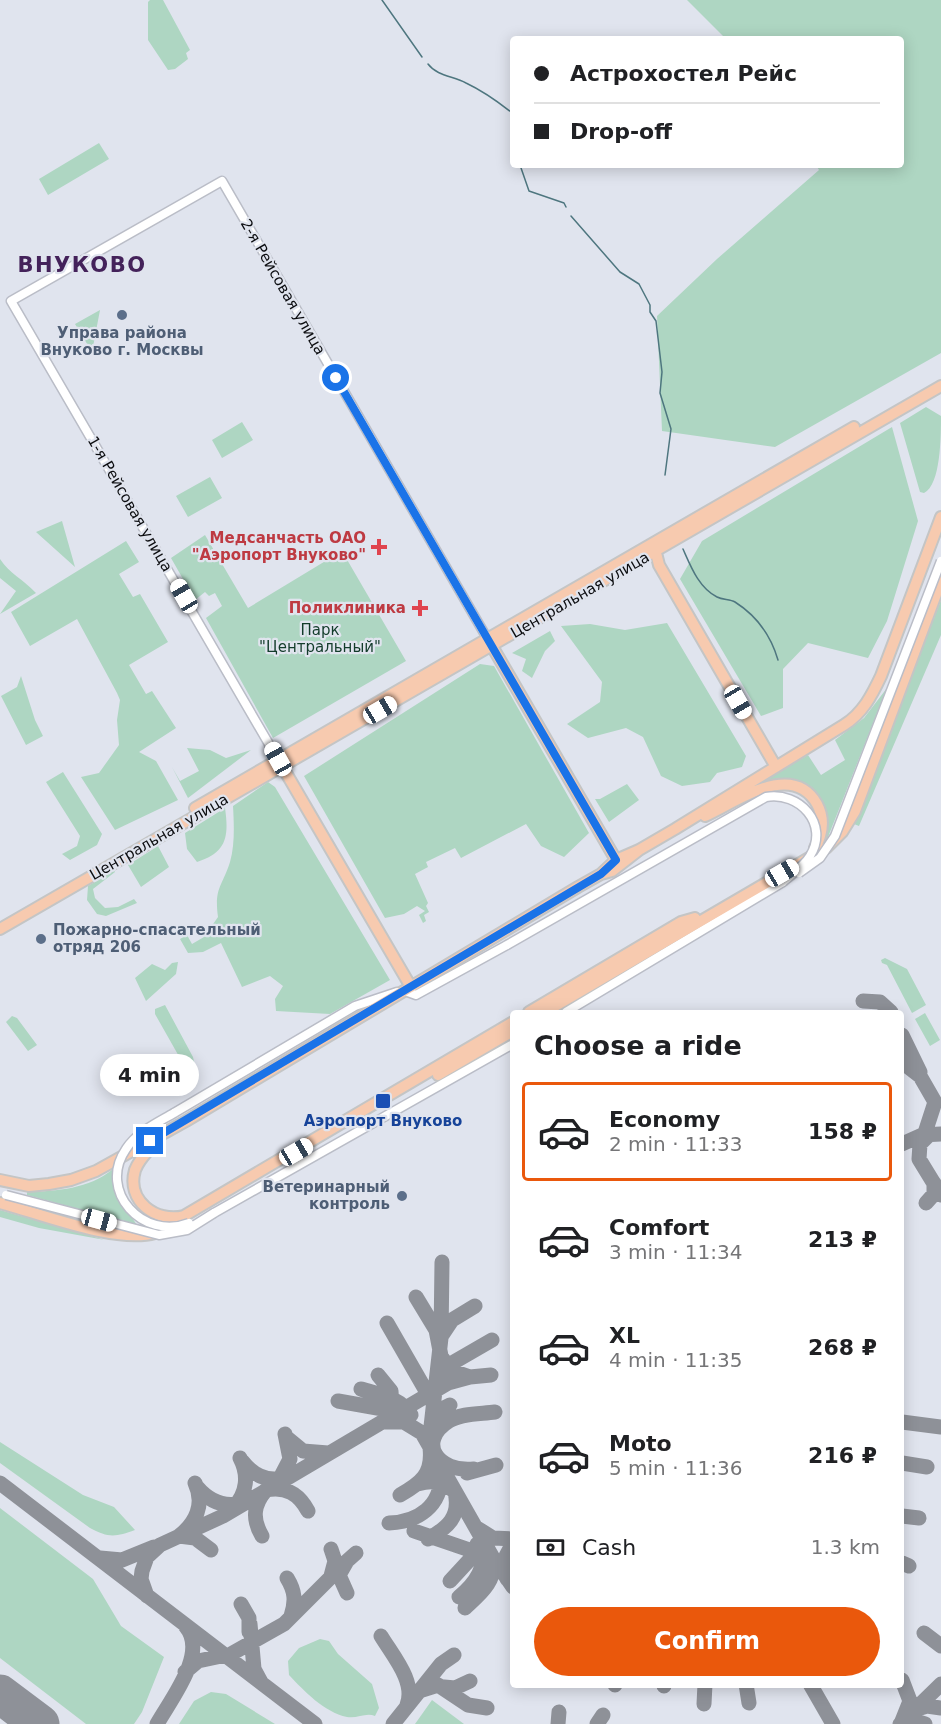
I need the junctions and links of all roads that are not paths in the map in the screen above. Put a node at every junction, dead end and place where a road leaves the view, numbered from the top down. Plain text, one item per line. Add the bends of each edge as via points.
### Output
1 (222, 181) joint
2 (941, 378) edge
3 (941, 386) edge
4 (941, 516) edge
5 (654, 547) junction
6 (941, 561) edge
7 (941, 581) edge
8 (489, 642) junction
9 (280, 763) junction
10 (776, 767) junction
11 (675, 829) junction
12 (639, 850) junction
13 (809, 858) junction
14 (616, 860) junction
15 (601, 874) junction
16 (783, 882) junction
17 (707, 915) junction
18 (0, 921) edge
19 (0, 929) edge
20 (586, 978) junction
21 (408, 989) junction
22 (582, 990) junction
23 (532, 1010) edge
24 (548, 1010) edge
25 (569, 1010) edge
26 (510, 1024) edge
27 (510, 1033) edge
28 (510, 1046) edge
29 (465, 1050) junction
30 (460, 1062) junction
31 (162, 1135) junction
32 (296, 1152) junction
33 (0, 1180) edge
34 (2, 1197) edge
35 (201, 1208) junction
36 (214, 1213) junction

1 - 8 street, 2-я Рейсовая улица
1 - 9 street, 1-я Рейсовая улица via 11,301
2 - 5 main road, Центральная улица
3 - 5 main road, Центральная улица
4 - 10 main road via 867,703 850,722
5 - 8 main road, Центральная улица
5 - 10 main road via 658,565
6 - 16 street, bridge via 832,844 813,864
7 - 13 main road via 855,812 839,836
8 - 9 main road, Центральная улица
8 - 14 main road, 2-я Рейсовая улица
9 - 18 main road, Центральная улица
9 - 19 main road, Центральная улица
9 - 21 main road, 1-я Рейсовая улица
10 - 11 main road
11 - 12 main road
11 - 13 main road via 775,784 792,784 810,795 822,818 820,836
12 - 14 main road
12 - 15 main road via 612,871
13 - 17 main road
14 - 15 main road
15 - 21 main road
16 - 21 street, bridge via 811,856 815,828 809,813 795,801 766,797 416,995
16 - 25 street
17 - 20 main road via 681,922
17 - 22 main road
20 - 22 main road
20 - 23 main road
21 - 31 main road
21 - 36 street, bridge via 355,1006 139,1134 123,1153 118,1185 126,1204 140,1219 171,1228
22 - 24 main road
26 - 29 main road
27 - 30 main road
28 - 36 street
29 - 30 main road
29 - 32 main road
30 - 32 main road via 317,1147
31 - 33 main road via 91,1174 60,1183 29,1186
31 - 35 main road via 137,1166 137,1196 150,1212 162,1216 181,1217
32 - 35 main road
34 - 35 main road via 103,1232 137,1237 155,1233
34 - 36 street, bridge via 159,1235 187,1230

